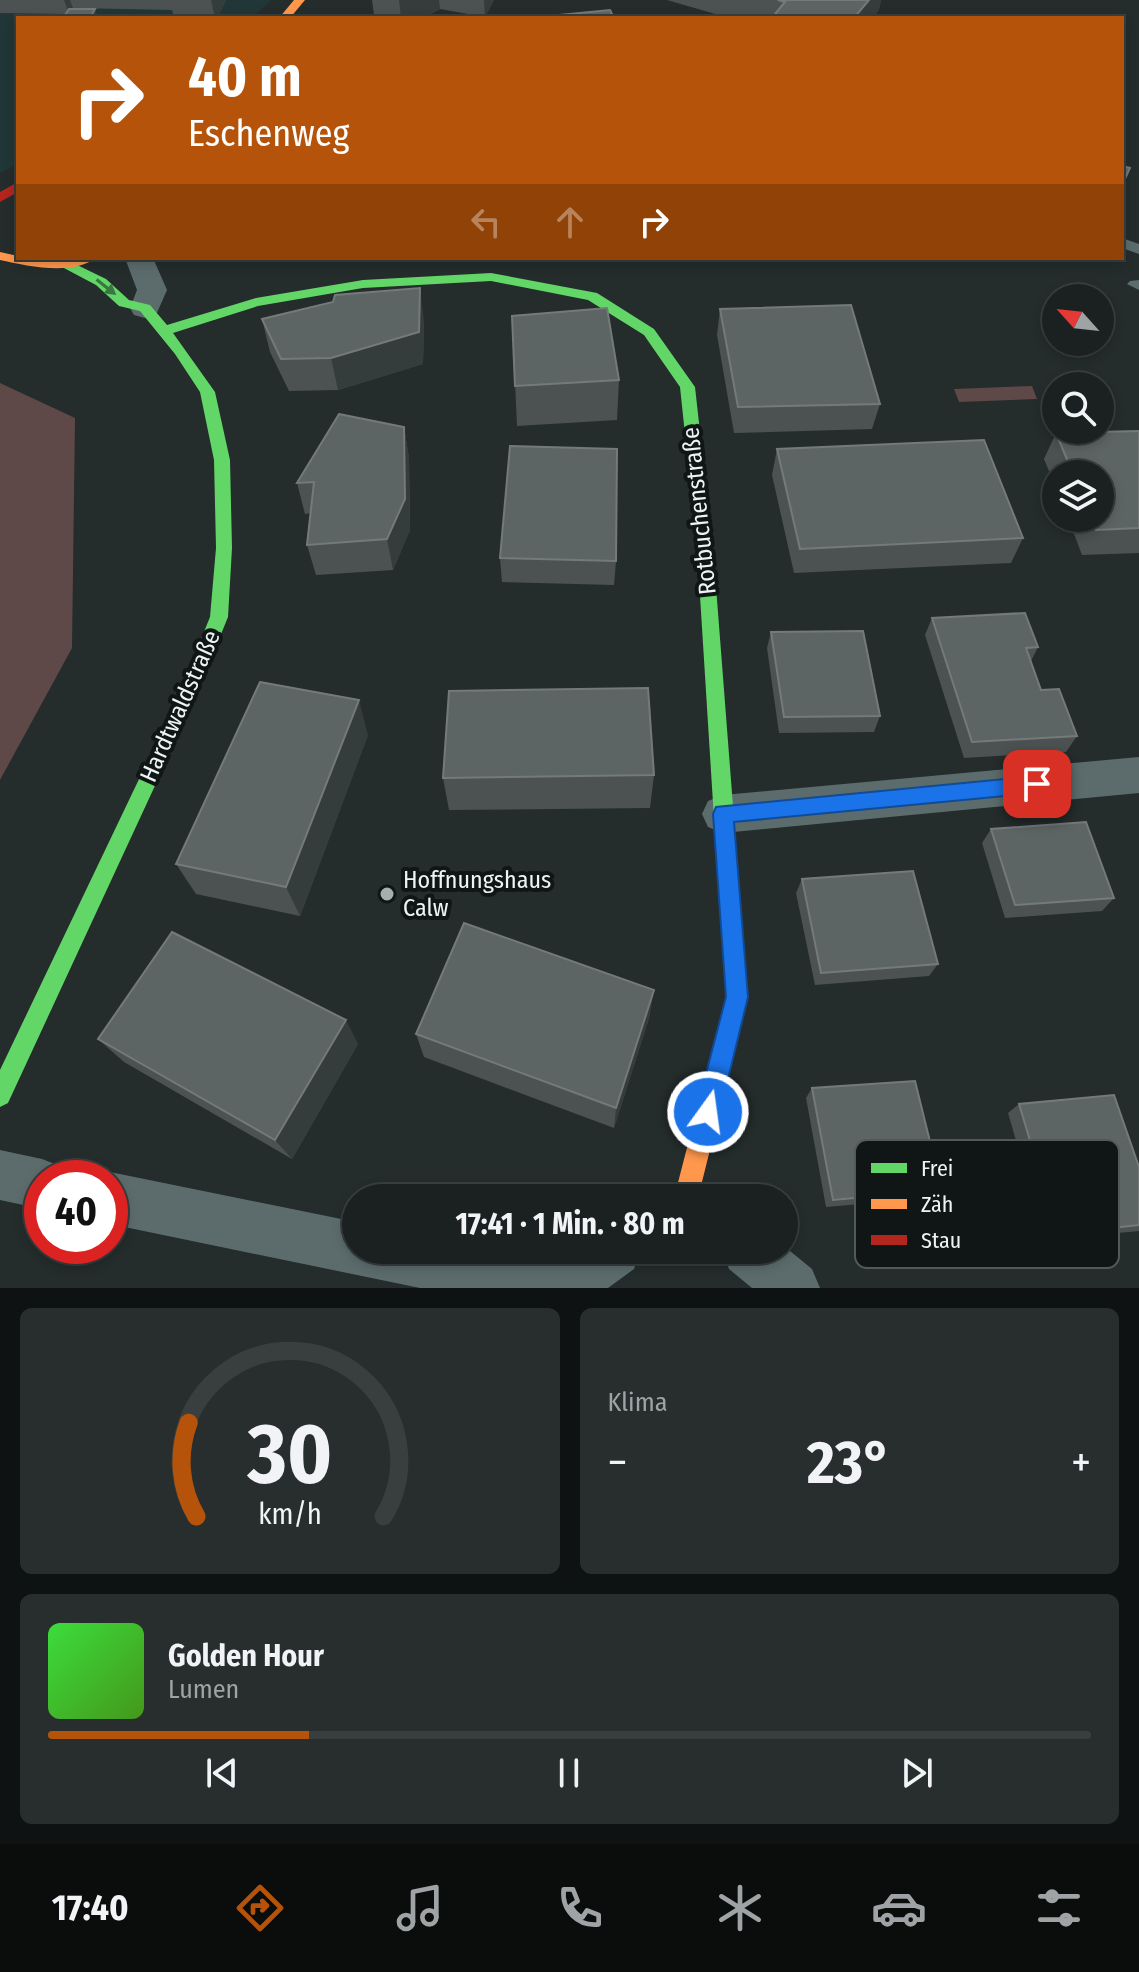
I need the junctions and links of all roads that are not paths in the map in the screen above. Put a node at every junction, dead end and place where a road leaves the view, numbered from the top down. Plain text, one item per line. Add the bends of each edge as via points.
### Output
1 (300, 0) edge
2 (286, 16) edge
3 (0, 257) edge
4 (82, 260) edge
5 (140, 260) edge
6 (67, 264) junction
7 (145, 308) junction
8 (163, 331) junction
9 (1139, 775) edge
10 (723, 814) junction
11 (0, 1095) edge
12 (0, 1175) edge
13 (24, 1180) edge
14 (690, 1184) edge
15 (128, 1202) edge
16 (342, 1245) edge
17 (432, 1264) edge
18 (596, 1264) edge
19 (765, 1264) edge
20 (547, 1288) edge
21 (564, 1288) edge
22 (793, 1288) edge

1 - 2 street
3 - 6 street via 31,265
4 - 6 street
5 - 7 street via 152,290
6 -> 7 street, Hardtwaldstraße via 101,282 124,303
7 - 8 street, Hardtwaldstraße
8 - 10 street, Rotbuchenstraße via 271,299 363,284 491,277 592,296 649,332 687,387 705,548
8 - 11 street, Hardtwaldstraße via 207,392 222,460 219,617 182,708
9 - 10 street
10 - 14 street, Rotbuchenstraße via 737,997
12 - 13 street
15 - 16 street
17 - 20 street
18 - 21 street
19 - 22 street

